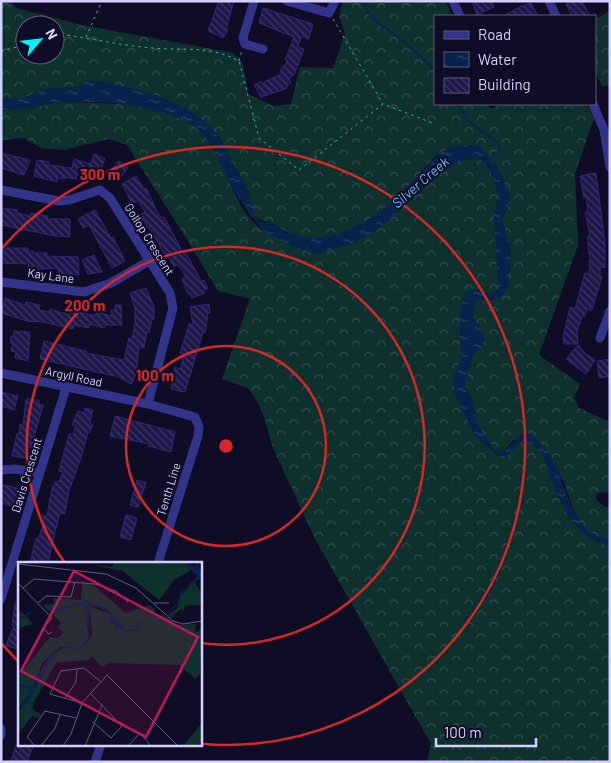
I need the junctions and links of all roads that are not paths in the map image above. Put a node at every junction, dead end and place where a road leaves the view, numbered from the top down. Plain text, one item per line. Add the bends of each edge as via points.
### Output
1 (254, 1) edge
2 (287, 1) edge
3 (335, 1) edge
4 (453, 1) edge
5 (549, 1) edge
6 (460, 15) edge
7 (556, 15) edge
8 (263, 50) dead end
9 (593, 105) edge
10 (610, 167) edge
11 (1, 190) edge
12 (149, 261) junction
13 (1, 282) edge
14 (610, 311) edge
15 (600, 338) dead end
16 (1, 373) edge
17 (66, 388) junction
18 (148, 404) junction
19 (198, 421) joint
20 (1, 470) edge
21 (39, 473) junction
22 (158, 562) edge
23 (1, 599) edge
24 (1, 729) edge
25 (1, 735) edge
26 (100, 746) edge
27 (95, 762) edge

1 - 8 street via 243,38 245,44
2 - 3 street via 329,14
4 - 6 street
5 - 7 street
9 - 10 street via 604,130
11 - 12 street, Gollop Crescent via 59,201 100,190 110,198
12 - 13 street, Kay Lane via 111,284 84,292
12 - 18 street, Gollop Crescent via 170,293 173,308
14 - 15 street
16 - 17 street, Argyll Road
17 - 18 street, Argyll Road
17 - 21 street, Davis Crescent
18 - 19 street, Argyll Road via 192,414
19 - 22 street, Tenth Line via 198,436
20 - 21 street
21 - 23 street, Davis Crescent
24 - 25 street
26 - 27 street

